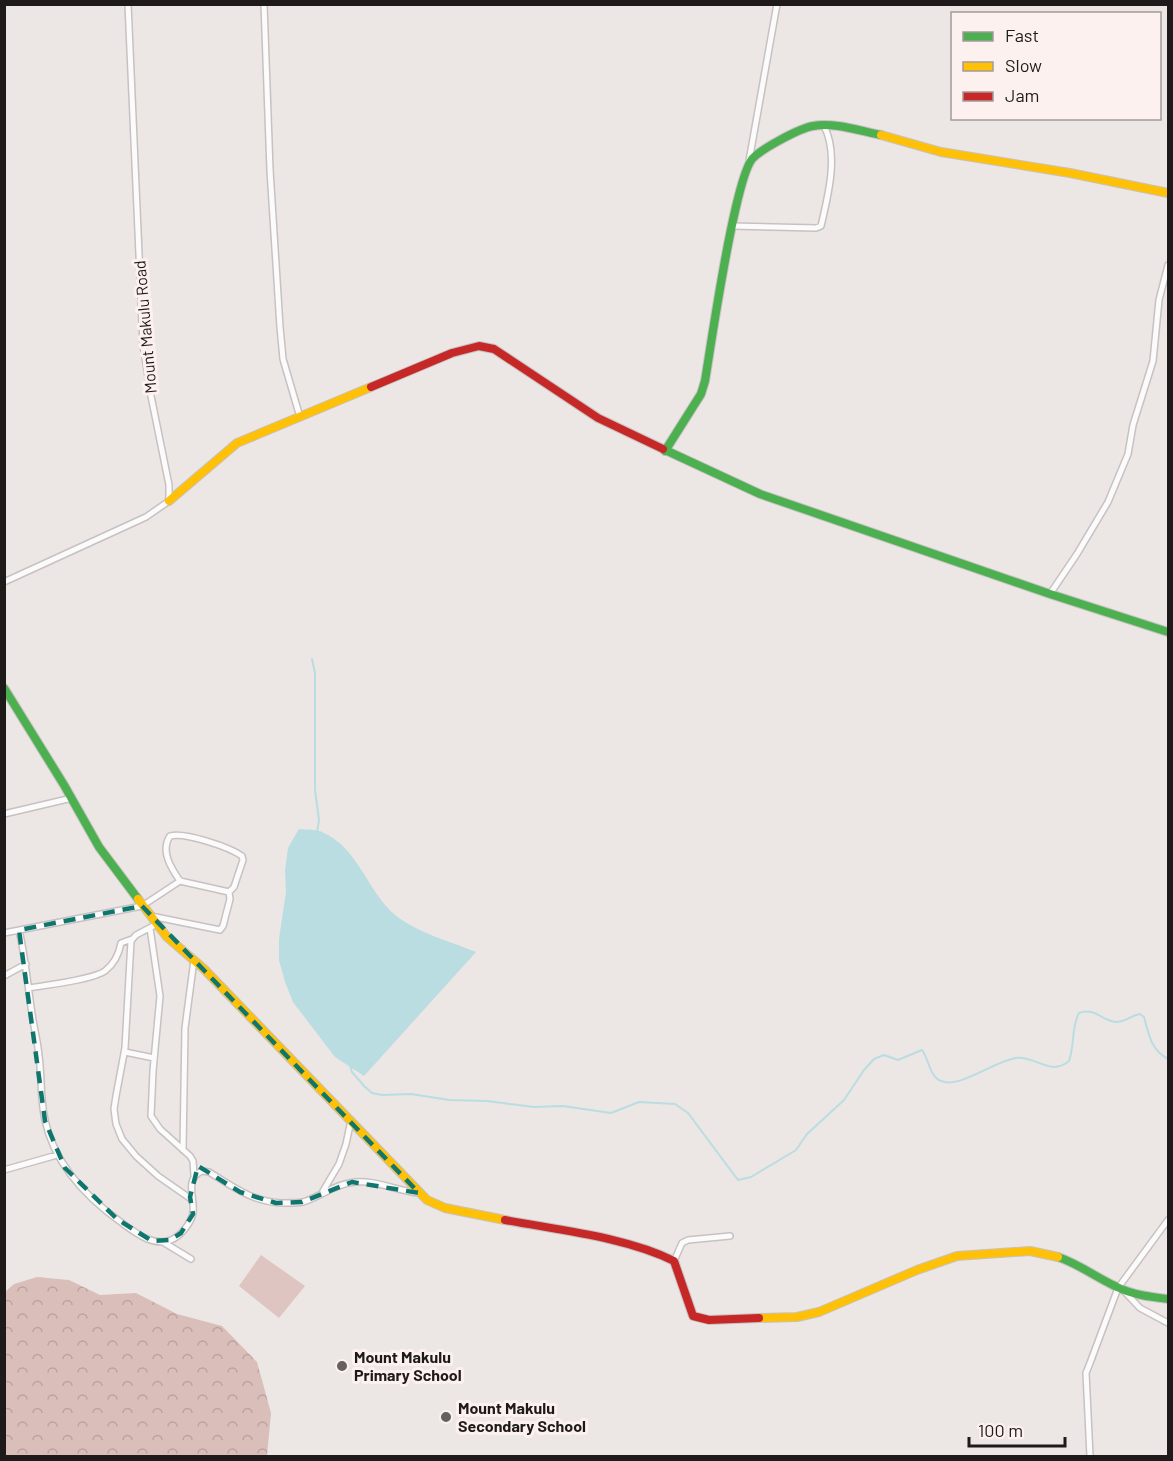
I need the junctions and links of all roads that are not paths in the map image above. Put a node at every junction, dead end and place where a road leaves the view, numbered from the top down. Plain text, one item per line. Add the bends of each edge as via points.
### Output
1 (128, 4) edge
2 (264, 4) edge
3 (777, 4) edge
4 (824, 126) junction
5 (749, 163) junction
6 (1168, 193) edge
7 (732, 226) junction
8 (1168, 265) edge
9 (300, 417) junction
10 (665, 451) junction
11 (169, 501) junction
12 (4, 582) edge
13 (1050, 594) junction
14 (1168, 632) edge
15 (4, 688) edge
16 (72, 798) junction
17 (4, 814) edge
18 (180, 881) junction
19 (230, 892) junction
20 (142, 906) junction
21 (150, 915) junction
22 (153, 926) junction
23 (19, 930) junction
24 (4, 933) edge
25 (132, 939) junction
26 (194, 959) junction
27 (26, 964) junction
28 (4, 976) edge
29 (29, 988) junction
30 (125, 1052) junction
31 (154, 1058) junction
32 (351, 1120) junction
33 (183, 1150) junction
34 (57, 1155) junction
35 (194, 1166) junction
36 (4, 1170) edge
37 (202, 1171) junction
38 (194, 1176) junction
39 (323, 1192) junction
40 (419, 1193) junction
41 (189, 1196) junction
42 (1168, 1220) edge
43 (730, 1236) dead end
44 (163, 1242) junction
45 (191, 1258) dead end
46 (674, 1261) junction
47 (1120, 1289) junction
48 (1168, 1299) edge
49 (1168, 1323) edge
50 (1090, 1456) edge

1 - 11 street, Mount Makulu Road via 143,345
2 - 9 street via 280,327 284,359
3 - 5 street
4 - 5 street via 793,132
4 - 6 street via 891,137 941,152
4 - 7 street via 832,158 822,226
5 - 7 street
7 - 10 street via 705,381
8 - 13 street via 1159,300 1153,361 1128,454 1108,502
9 - 10 street via 453,353 479,346 494,349 598,418
9 - 11 street via 237,443
10 - 13 street via 760,494
11 - 12 street via 146,517
13 - 14 street
15 - 16 street
16 - 17 street
16 - 20 street via 99,847
18 - 19 street
18 - 19 street via 165,849 172,835 183,835 242,856
18 - 20 street
19 - 21 street via 220,930
20 - 21 street
20 - 23 street
21 - 22 street
22 - 25 street
22 - 26 street
22 - 31 street via 160,996
23 - 24 street
23 - 27 street
25 - 29 street via 122,943 119,956 104,971
25 - 30 street
26 - 32 street
26 - 33 street via 185,1028
27 - 28 street
27 - 29 street
29 - 34 street via 42,1108
30 - 31 street
30 - 41 street via 114,1109 118,1132 126,1146 152,1171
31 - 33 street via 151,1116
32 - 39 street via 339,1164
32 - 40 street
33 - 35 street
34 - 36 street
34 - 44 street via 75,1180 117,1219 152,1241
35 - 37 street
35 - 38 street
37 - 38 street
37 - 39 street via 240,1192 276,1203 302,1202
38 - 41 street
39 - 40 street via 363,1181
40 - 46 street via 445,1208 613,1241
41 - 44 street via 193,1215 176,1237
42 - 47 street
43 - 46 street via 688,1240 682,1243
44 - 45 street
46 - 47 street via 693,1316 709,1320 797,1317 819,1312 957,1256 1030,1251 1051,1254
47 - 48 street
47 - 49 street via 1140,1308
47 - 50 street via 1086,1373

